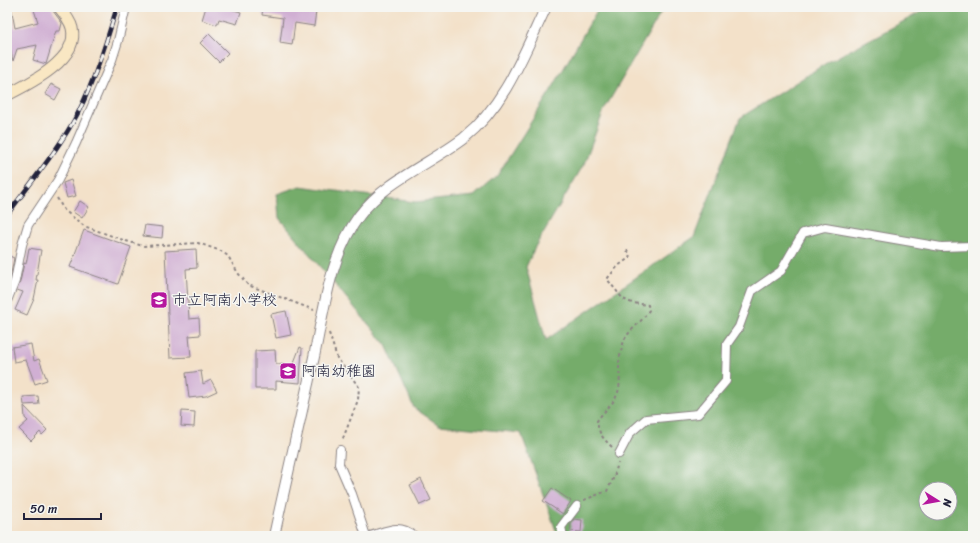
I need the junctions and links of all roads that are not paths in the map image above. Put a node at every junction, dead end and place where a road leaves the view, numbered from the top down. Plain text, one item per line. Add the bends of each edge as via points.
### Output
1 (59, 7) edge
2 (126, 7) edge
3 (546, 7) edge
4 (7, 94) edge
5 (973, 246) edge
6 (7, 301) edge
7 (340, 450) road end
8 (619, 454) road end
9 (577, 506) road end
10 (274, 536) edge
11 (366, 536) edge
12 (370, 536) edge
13 (414, 536) edge
14 (563, 536) edge

1 - 4 main road via 72,27 68,49 60,61 51,68
2 - 6 street via 112,60 76,143 52,191 28,225 15,281
3 - 10 street via 505,90 485,118 454,145 378,197 360,215 343,242 330,284
5 - 8 street via 940,247 825,227 803,233 781,271 752,291 739,326 727,344 726,381 698,414 646,419 630,433
7 - 11 street via 339,464
9 - 14 street via 561,527
12 - 13 street via 396,528

